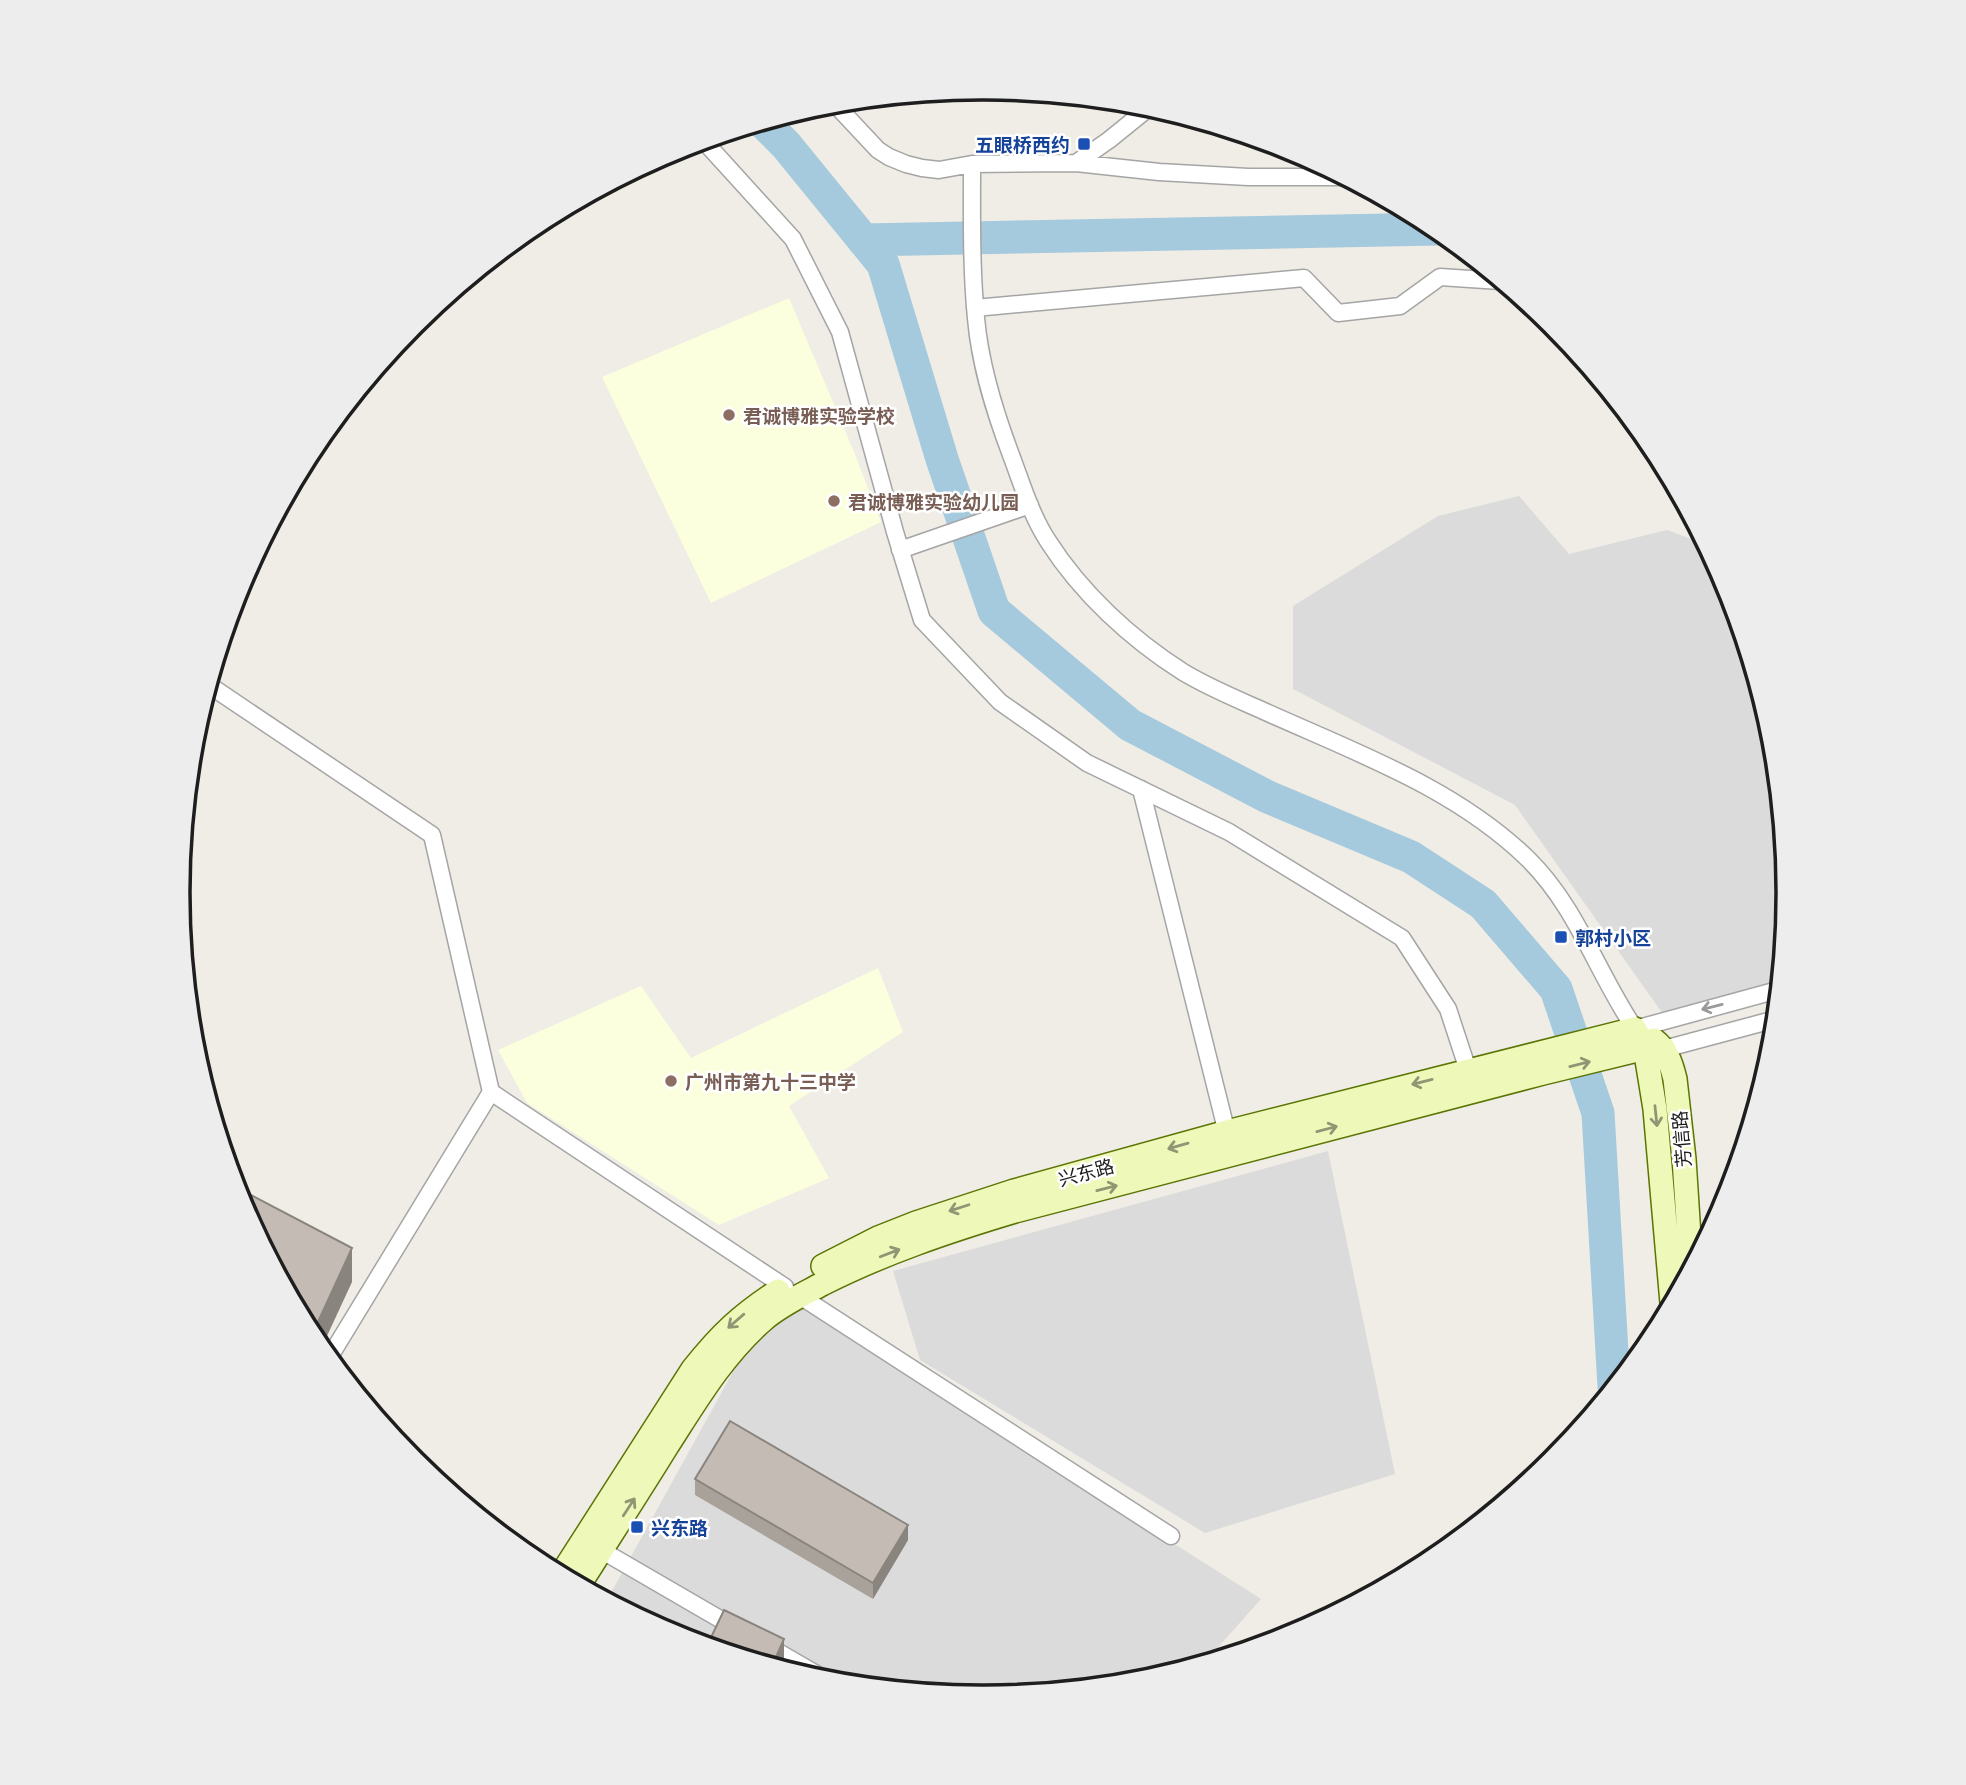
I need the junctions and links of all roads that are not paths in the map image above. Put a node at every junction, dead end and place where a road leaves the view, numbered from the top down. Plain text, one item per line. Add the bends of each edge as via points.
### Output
1 (843, 113) edge
2 (1140, 116) edge
3 (711, 148) edge
4 (1076, 163) junction
5 (972, 164) junction
6 (1323, 177) edge
7 (1486, 280) edge
8 (975, 308) junction
9 (1030, 505) junction
10 (900, 550) junction
11 (216, 690) edge
12 (1141, 789) junction
13 (1769, 994) edge
14 (1765, 1022) edge
15 (1648, 1042) junction
16 (1539, 1063) junction
17 (1468, 1070) junction
18 (491, 1092) junction
19 (1230, 1143) junction
20 (1690, 1251) edge
21 (1671, 1288) edge
22 (792, 1292) junction
23 (335, 1348) edge
24 (1171, 1536) dead end
25 (601, 1550) junction
26 (566, 1566) edge
27 (584, 1577) edge
28 (797, 1663) edge

1 - 5 street via 867,140 906,164 939,170
2 - 4 street
3 - 10 street via 793,239 840,332
4 - 5 street
4 - 6 street via 1159,172
5 - 8 street
7 - 8 street via 1440,277 1400,306 1338,313 1304,278
8 - 9 street via 991,399
9 - 10 street
9 - 15 street via 1048,541 1087,591 1161,658 1213,688 1449,798 1512,845 1564,902 1610,991
10 - 12 street via 922,620 1000,702 1087,763
11 - 18 street via 432,835
12 - 17 street via 1229,832 1402,938 1448,1009
12 - 19 street
13 -> 15 street
14 - 15 street via 1700,1041
15 - 16 street, 兴东路 via 1611,1045
15 - 20 street, 芳信路 via 1672,1066
15 -> 21 street, 芳信路
16 - 17 street, 兴东路
19 -> 16 street, 兴东路
17 -> 19 street, 兴东路
18 - 22 street
18 - 23 street
19 - 22 street, 兴东路 via 961,1227
22 - 24 street
25 -> 22 street, 兴东路 via 716,1372
22 -> 26 street, 兴东路 via 749,1310 716,1340
25 - 27 street, 兴东路
25 - 28 street

